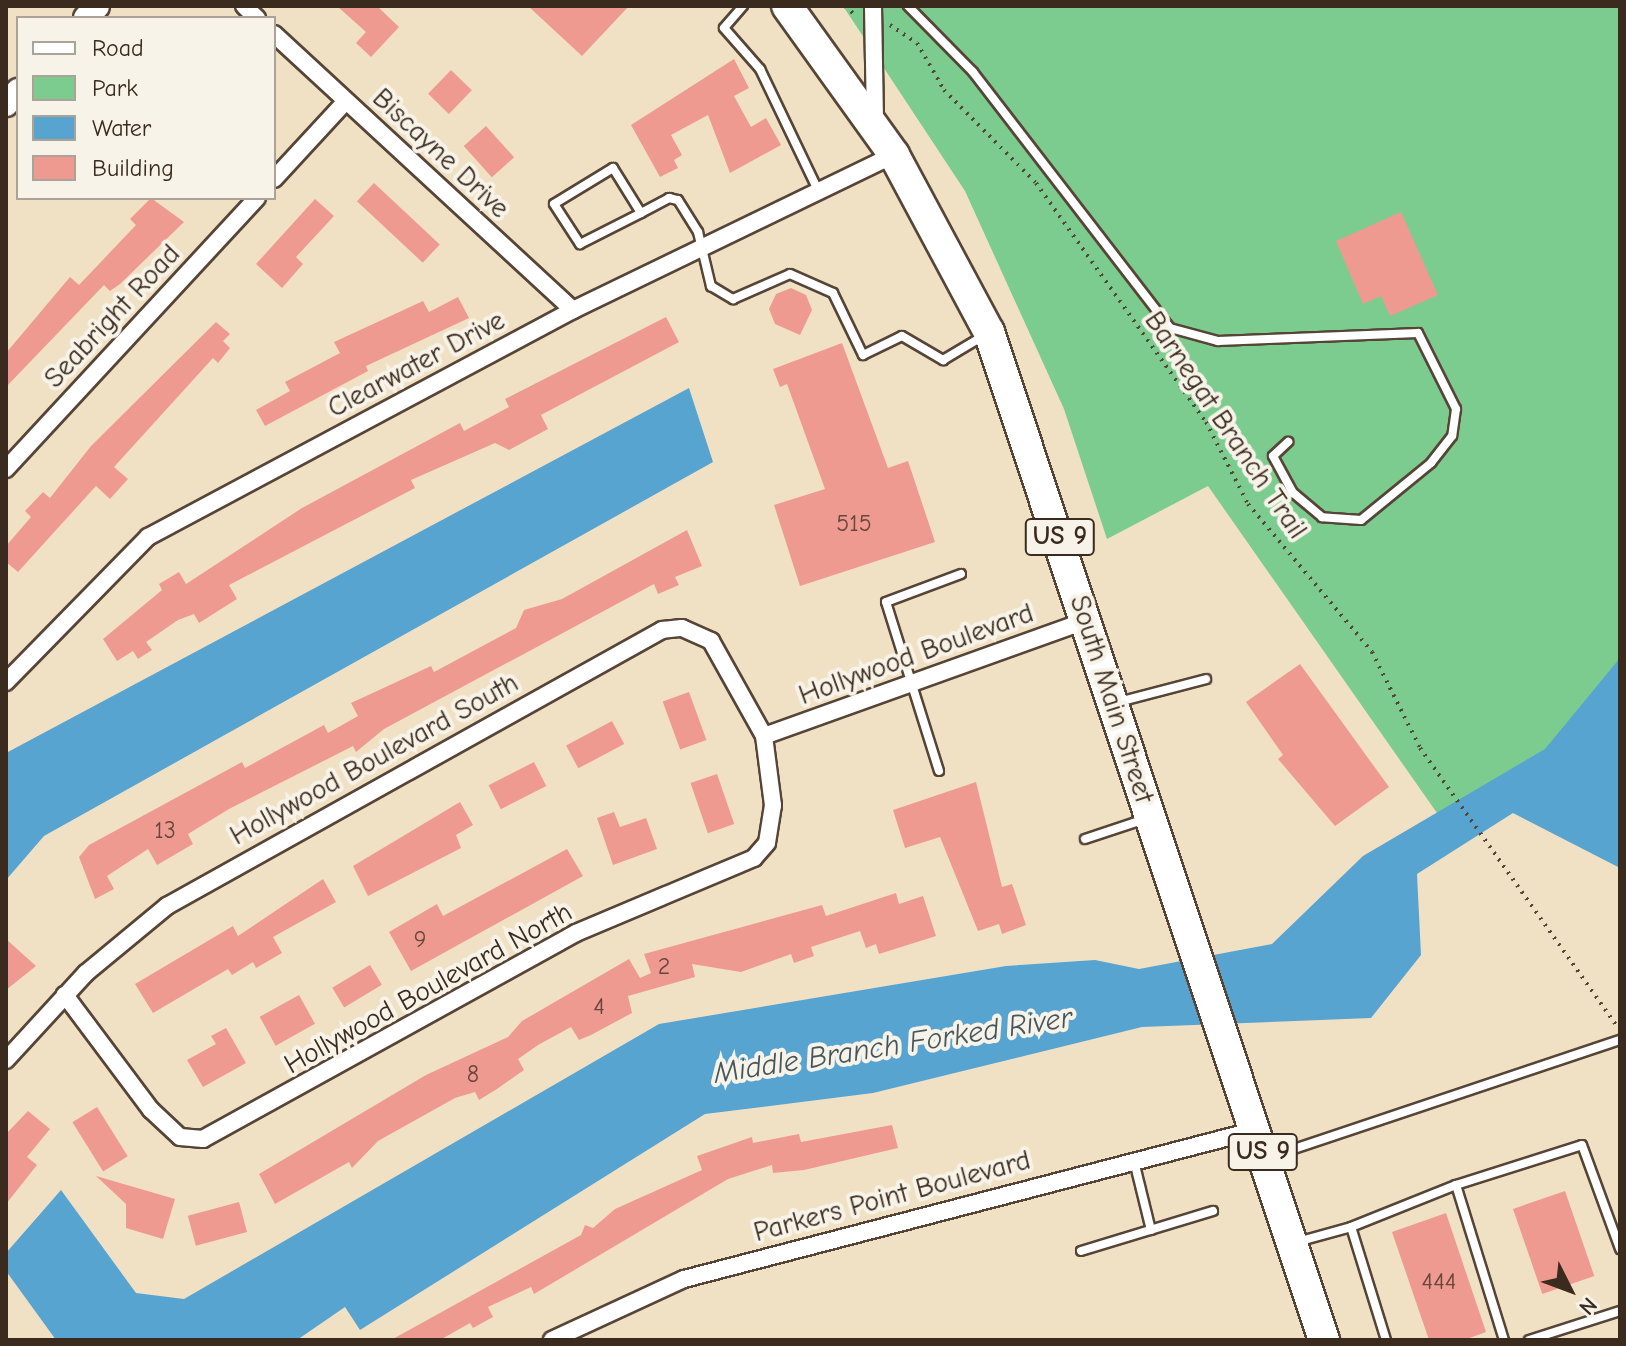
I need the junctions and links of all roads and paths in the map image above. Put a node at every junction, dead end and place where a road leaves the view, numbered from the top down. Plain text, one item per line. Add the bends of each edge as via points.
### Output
1 (743, 6) edge
2 (787, 6) edge
3 (873, 6) edge
4 (908, 6) edge
5 (884, 23) dead end
6 (276, 36) edge
7 (346, 101) junction
8 (876, 126) junction
9 (894, 155) junction
10 (276, 177) edge
11 (819, 192) junction
12 (255, 200) edge
13 (641, 213) junction
14 (702, 250) junction
15 (573, 310) junction
16 (989, 332) junction
17 (1288, 442) dead end
18 (6, 469) edge
19 (961, 574) dead end
20 (1085, 621) junction
21 (1206, 679) dead end
22 (916, 680) junction
23 (6, 682) edge
24 (1113, 704) junction
25 (764, 736) junction
26 (939, 771) dead end
27 (1151, 817) junction
28 (1085, 839) dead end
29 (65, 995) junction
30 (1620, 1031) edge
31 (1620, 1040) edge
32 (6, 1060) edge
33 (1261, 1144) junction
34 (1134, 1161) junction
35 (1456, 1185) junction
36 (1213, 1211) dead end
37 (1351, 1227) junction
38 (1151, 1230) junction
39 (1293, 1243) junction
40 (1620, 1249) edge
41 (1081, 1251) dead end
42 (1620, 1311) edge
43 (571, 1335) edge
44 (1317, 1338) edge
45 (552, 1340) edge
46 (1386, 1340) edge
47 (1504, 1340) edge
48 (1529, 1340) edge

1 - 11 lane via 724,28 760,69
2 - 8 highway, South Main Street / US 9
3 - 8 street
4 - 17 lane via 973,72 1170,328 1218,341 1418,333 1456,409 1452,436 1431,463 1361,520 1322,517 1293,493 1273,456
5 - 30 path, Barnegat Branch Trail via 917,43 944,90 1036,183 1206,422 1248,504 1372,652 1450,792
6 - 7 street, Biscayne Drive
7 - 10 street
7 - 15 street, Biscayne Drive
8 - 9 highway, South Main Street / US 9
9 - 11 street, Clearwater Drive
9 - 16 highway, South Main Street / US 9
11 - 14 street, Clearwater Drive
12 - 18 street, Seabright Road
13 - 13 lane via 580,244 554,204 613,168
13 - 14 lane via 678,200
14 - 15 street, Clearwater Drive
14 - 16 lane via 711,286 733,299 790,274 833,293 863,355 902,336 943,360
15 - 23 street, Clearwater Drive via 148,537
16 - 20 highway, South Main Street / US 9
19 - 22 lane via 886,602
20 - 22 street, Hollywood Boulevard
20 - 24 highway, South Main Street / US 9
21 - 24 lane
22 - 25 street, Hollywood Boulevard
22 - 26 lane
24 - 27 highway, South Main Street / US 9
25 - 29 street, Hollywood Boulevard South via 711,641 682,628 662,630 167,906
25 - 29 street, Hollywood Boulevard North via 773,805 767,843 754,858 576,933 203,1139 180,1137 151,1110
27 - 28 lane
27 - 33 highway, South Main Street / US 9
29 - 32 street, Hollywood Boulevard South
31 - 33 lane
33 - 34 street, Parkers Point Boulevard
33 - 39 highway, South Main Street / US 9
34 - 38 lane
34 - 43 street, Parkers Point Boulevard via 684,1279
35 - 37 lane
35 - 40 lane via 1582,1145
35 - 47 lane
36 - 38 lane
37 - 39 lane
37 - 46 lane
38 - 41 lane
39 - 44 highway, South Main Street / US 9
42 - 48 lane
43 - 45 street, Parkers Point Boulevard

